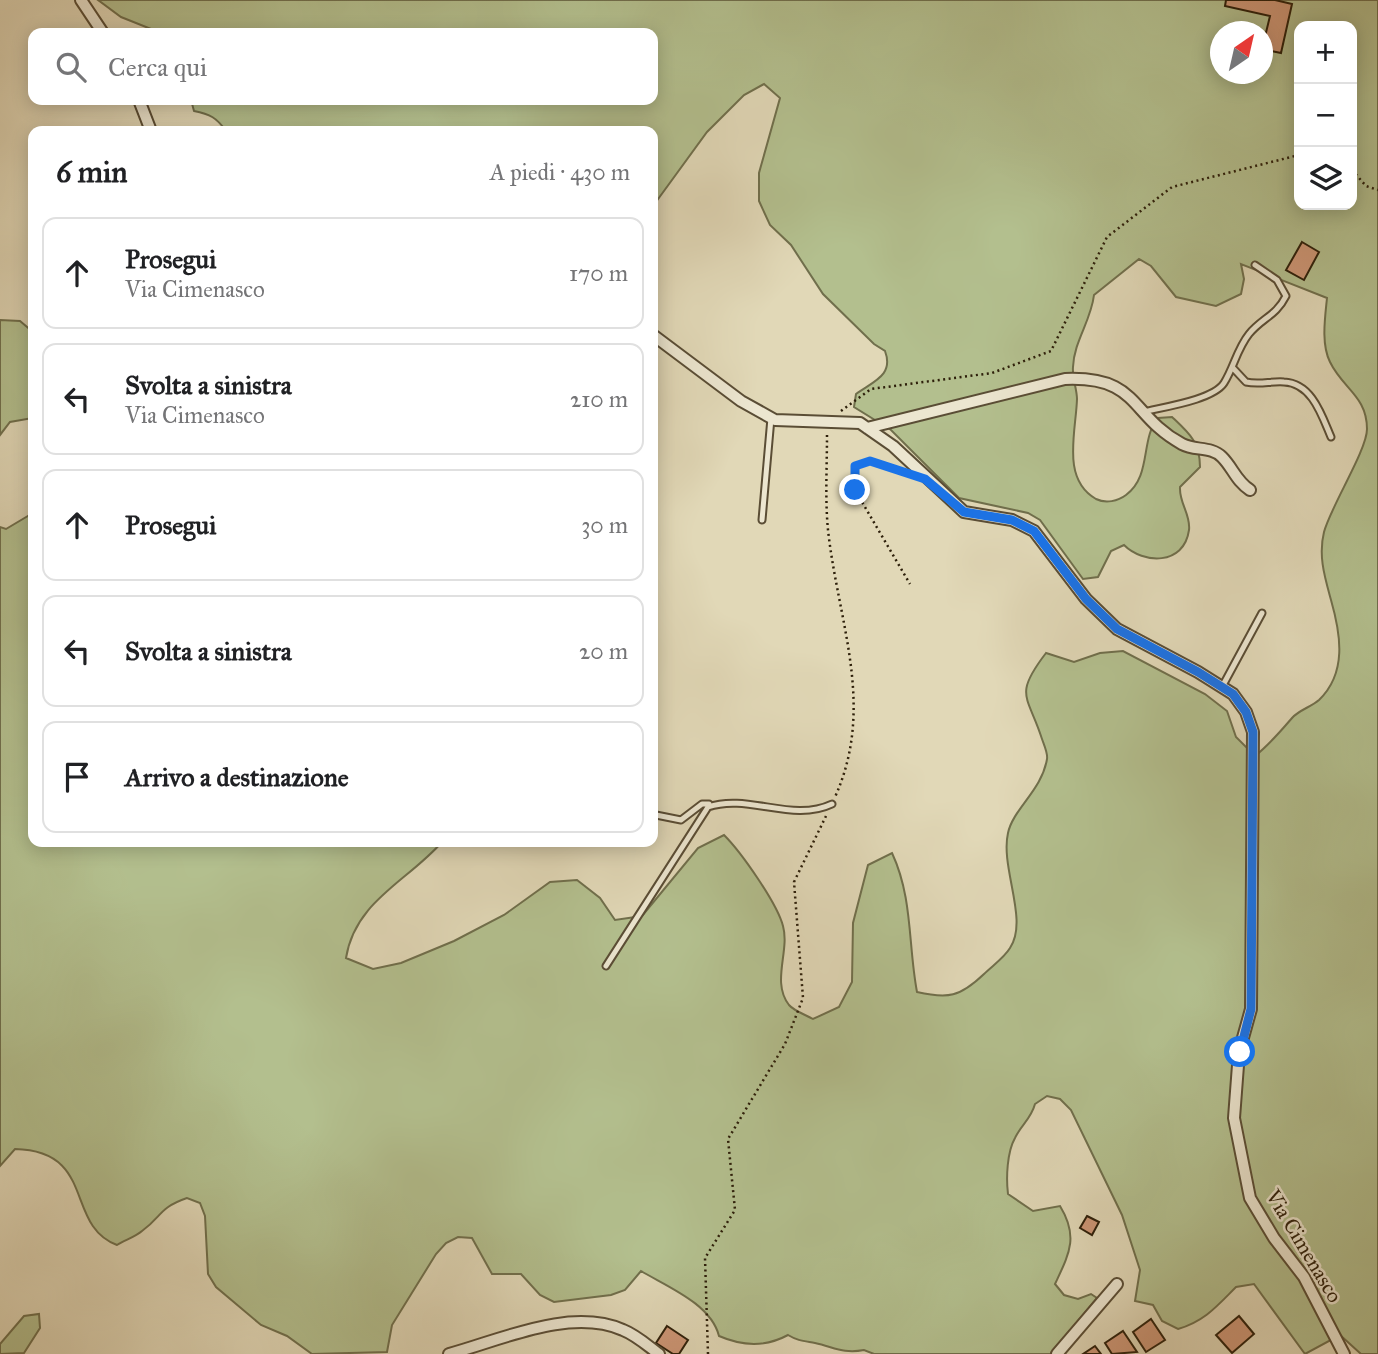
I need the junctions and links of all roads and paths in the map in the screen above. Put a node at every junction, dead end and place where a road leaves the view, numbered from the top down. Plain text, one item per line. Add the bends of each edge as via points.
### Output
1 (81, 0) edge
2 (100, 28) edge
3 (141, 105) edge
4 (149, 126) edge
5 (1294, 156) edge
6 (1357, 176) edge
7 (1378, 190) edge
8 (1255, 265) dead end
9 (658, 339) edge
10 (1232, 367) junction
11 (1143, 412) junction
12 (771, 418) junction
13 (827, 421) junction
14 (867, 428) junction
15 (1331, 437) dead end
16 (925, 479) junction
17 (1250, 490) dead end
18 (762, 520) dead end
19 (910, 584) dead end
20 (1262, 612) dead end
21 (1222, 687) junction
22 (716, 804) junction
23 (832, 804) junction
24 (658, 815) edge
25 (606, 966) dead end
26 (1118, 1284) dead end
27 (449, 1354) edge
28 (659, 1354) edge
29 (708, 1354) edge
30 (1057, 1354) edge
31 (1344, 1354) edge

1 - 2 street
3 - 4 street
5 - 13 path via 1172,187 1107,237 1051,351 992,373 871,389
6 - 7 path
8 - 10 lane via 1277,280 1286,296 1279,310 1253,329 1240,346
9 - 12 street, Via Cimenasco
10 - 11 lane via 1222,386 1205,396
10 - 15 lane via 1246,382 1291,382 1305,389
11 - 14 street via 1114,385 1087,378 1065,379
11 - 17 street via 1185,446 1209,449 1222,457 1235,478
12 - 13 street, Via Cimenasco
12 - 18 lane
13 - 14 street, Via Cimenasco via 860,423
13 - 23 path via 828,530 854,692 852,748
14 - 16 street, Via Cimenasco via 893,446
16 - 19 path via 870,461 855,466 855,490
16 - 21 street, Via Cimenasco via 964,512 1012,520 1034,531 1086,599 1117,629
20 - 21 lane
21 - 31 street, Via Cimenasco via 1246,712 1253,732 1251,1009 1240,1052 1234,1118 1250,1198 1304,1277
22 - 23 lane via 792,811 819,810
22 - 24 lane via 702,804 681,820
22 - 25 lane via 708,807
23 - 29 path via 794,882 803,998 785,1044 728,1139 735,1210 705,1258
26 - 30 street
27 - 28 street via 569,1324 610,1326

